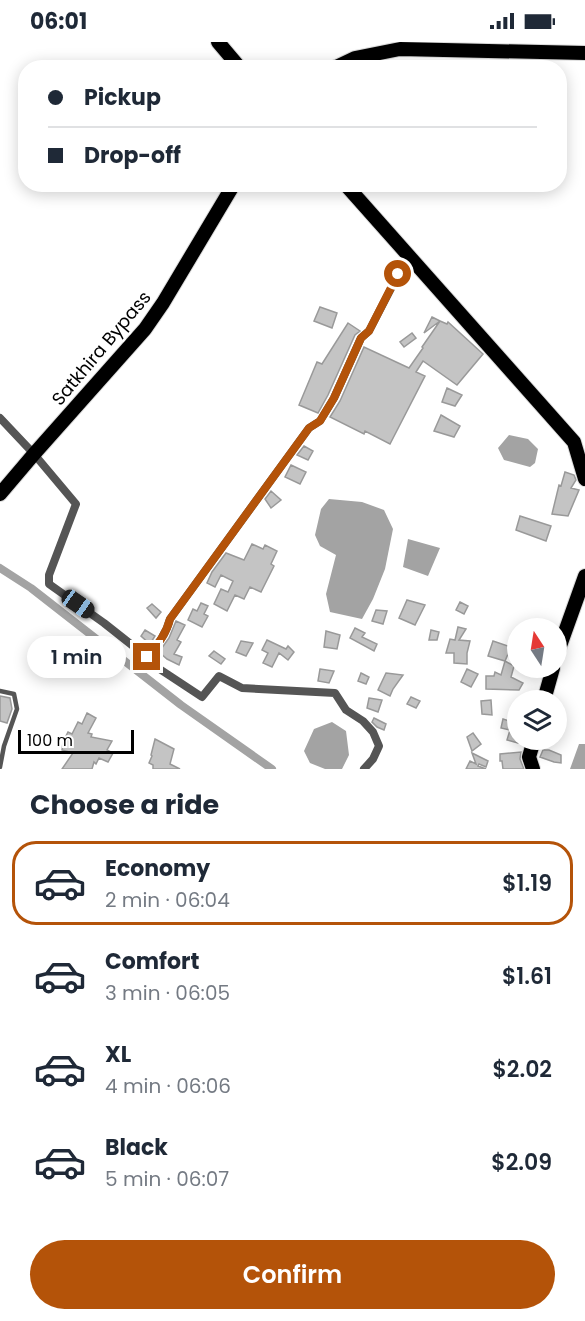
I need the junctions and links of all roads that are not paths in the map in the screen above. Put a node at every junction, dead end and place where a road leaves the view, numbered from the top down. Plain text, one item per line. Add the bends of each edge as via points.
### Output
1 (218, 42) edge
2 (585, 53) edge
3 (233, 60) edge
4 (351, 60) edge
5 (229, 192) edge
6 (352, 192) edge
7 (407, 254) junction
8 (2, 424) edge
9 (34, 454) junction
10 (585, 479) edge
11 (0, 494) edge
12 (585, 576) edge
13 (567, 626) edge
14 (147, 657) junction
15 (0, 691) edge
16 (531, 750) edge
17 (0, 767) edge
18 (364, 769) edge
19 (533, 769) edge

1 - 3 highway
2 - 4 highway via 400,49
5 - 9 highway, Satkhira Bypass via 145,329
6 - 7 highway
7 - 10 highway via 574,442
7 - 14 street via 320,421 309,428 273,475
8 - 9 street
9 - 11 highway, Satkhira Bypass
9 - 14 street via 76,504 51,568 49,584
12 - 13 highway
14 - 18 street via 202,697 219,676 242,688 335,693 346,710 373,732 379,746
15 - 17 lane via 15,694 17,710
16 - 19 highway

